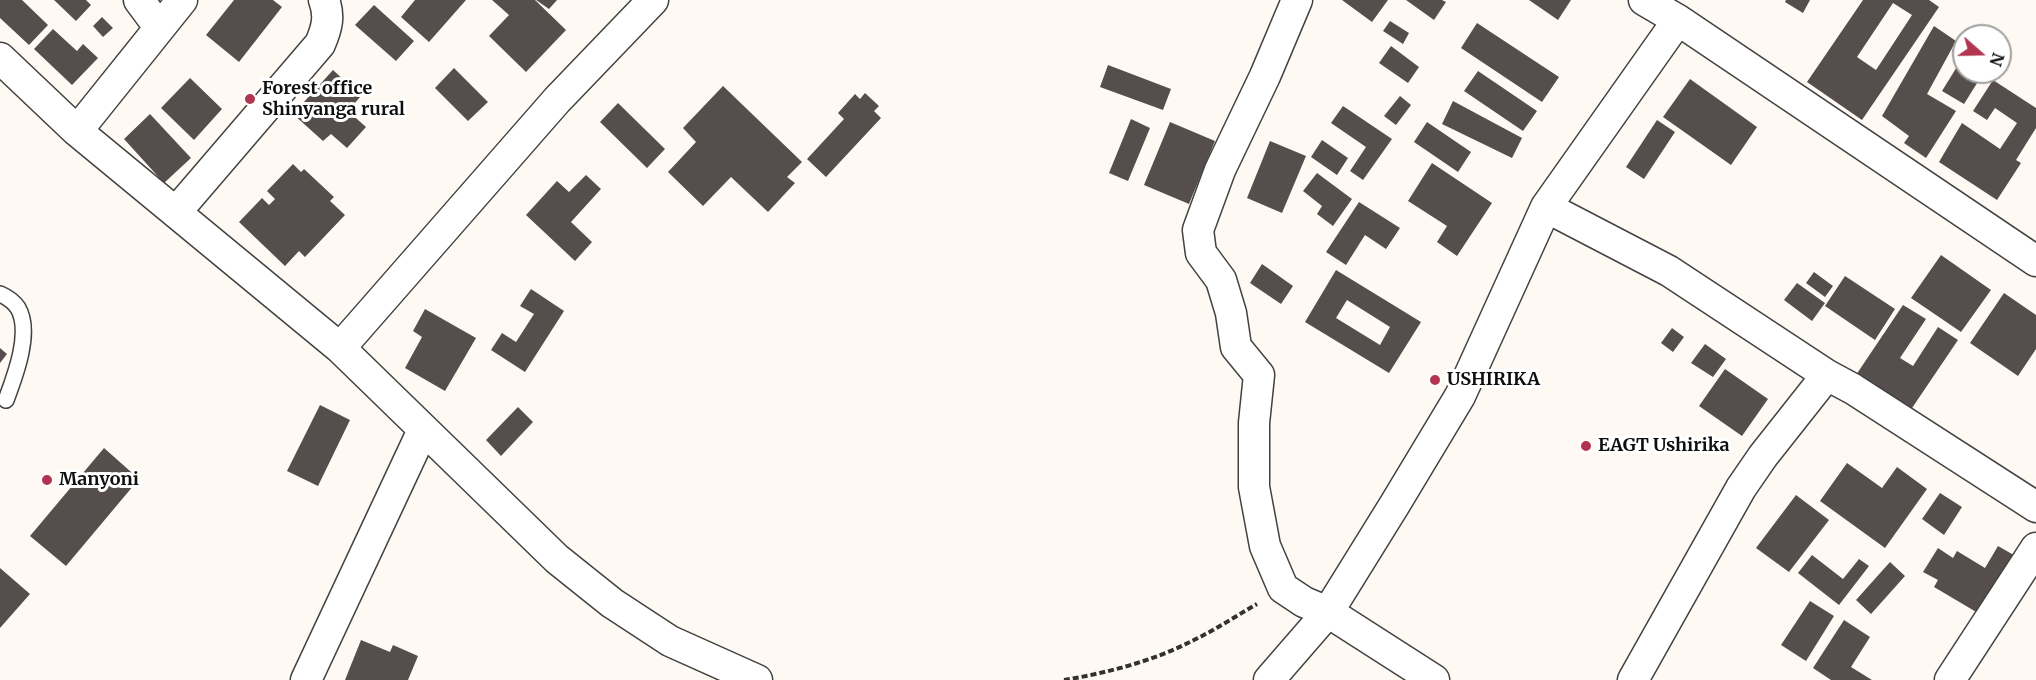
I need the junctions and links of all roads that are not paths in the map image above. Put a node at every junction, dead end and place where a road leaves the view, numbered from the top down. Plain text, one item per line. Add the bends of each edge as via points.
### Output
1 (139, 0) edge
2 (182, 0) edge
3 (324, 0) edge
4 (653, 0) edge
5 (1298, 0) edge
6 (1644, 0) edge
7 (1677, 20) junction
8 (159, 27) junction
9 (0, 58) edge
10 (77, 131) junction
11 (1546, 207) junction
12 (176, 212) junction
13 (2036, 261) edge
14 (0, 294) edge
15 (340, 348) junction
16 (1827, 375) junction
17 (6, 400) dead end
18 (423, 430) junction
19 (2036, 507) edge
20 (2036, 548) edge
21 (1328, 612) junction
22 (306, 680) edge
23 (757, 680) edge
24 (1269, 680) edge
25 (1434, 680) edge
26 (1633, 680) edge
27 (1950, 680) edge

1 - 8 street
2 - 8 street
3 - 12 street via 328,11 320,44
4 - 15 street via 557,100
5 - 21 street via 1220,170 1198,230 1201,254 1221,280 1236,347 1259,375 1254,487 1265,546 1282,588
6 - 7 street
7 - 11 street
7 - 13 street
8 - 10 street
9 - 10 street
10 - 12 street
11 - 16 street via 1670,271
11 - 21 street via 1460,396
12 - 15 street
14 - 17 lane via 18,308 23,323 18,366
15 - 18 street
16 - 19 street
16 - 26 street via 1741,488
18 - 22 street
18 - 23 street via 557,559 612,603 670,641
20 - 27 street
21 - 24 street
21 - 25 street

